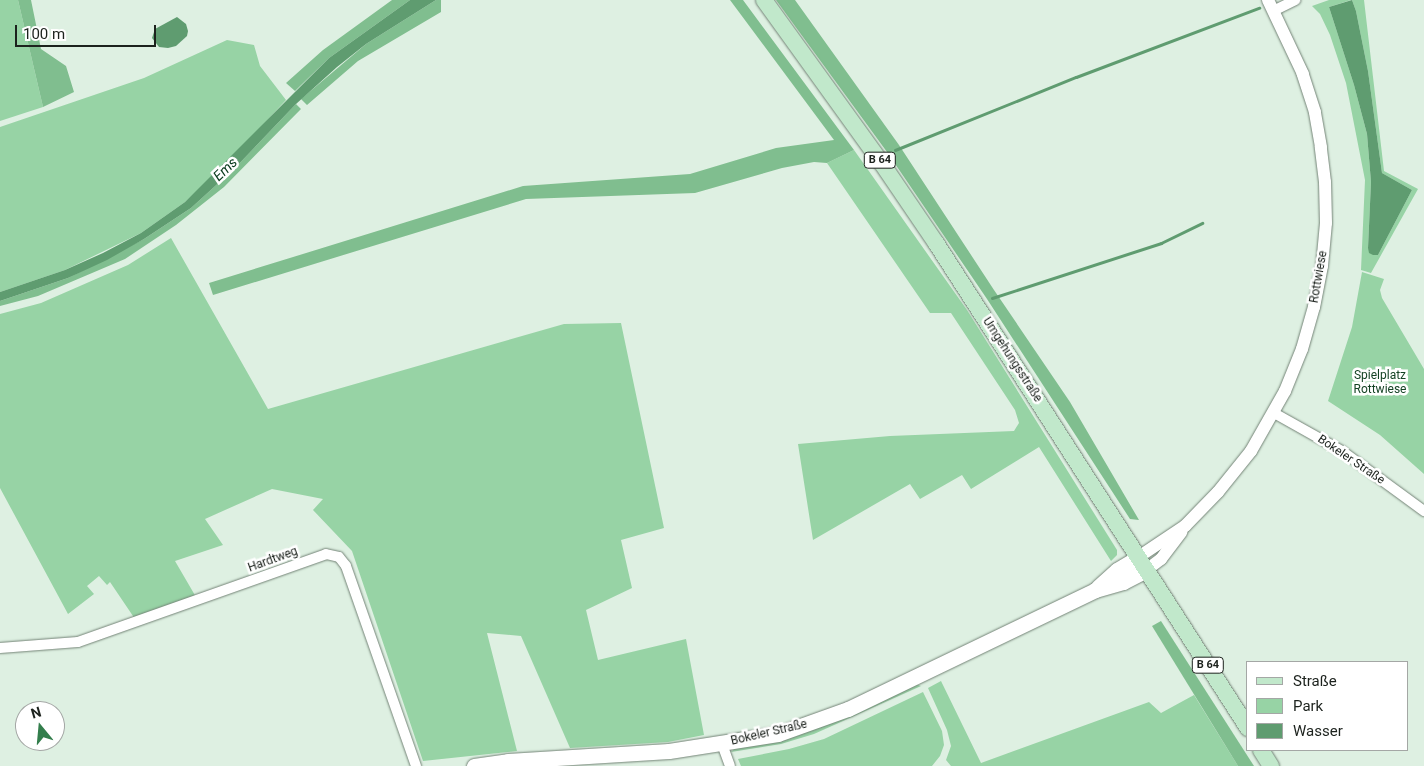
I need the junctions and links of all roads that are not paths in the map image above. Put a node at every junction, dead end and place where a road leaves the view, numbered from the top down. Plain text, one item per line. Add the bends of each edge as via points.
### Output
1 (764, 0) edge
2 (1296, 0) edge
3 (1270, 6) edge
4 (1274, 413) junction
5 (1424, 511) edge
6 (1141, 564) junction
7 (0, 648) edge
8 (1246, 725) edge
9 (722, 744) junction
10 (1262, 751) edge
11 (416, 766) edge
12 (474, 766) edge
13 (730, 766) edge
14 (1271, 766) edge

1 - 6 main road, Umgehungsstraße / B 64 via 936,243
2 - 3 street
3 - 4 street, Rottwiese via 1295,56 1311,99 1321,147 1326,199 1325,246 1314,307 1294,370
4 - 5 street, Bokeler Straße via 1342,451
4 - 6 street, Rottwiese via 1243,463 1218,492
6 - 8 main road, Umgehungsstraße / B 64
6 - 9 main road, Bokeler Straße via 1117,570 1095,590 848,709 778,734
7 - 11 street, Hardtweg via 78,642 326,554 340,557 346,566
9 - 12 main road, Bokeler Straße
9 - 13 street
10 - 14 main road

